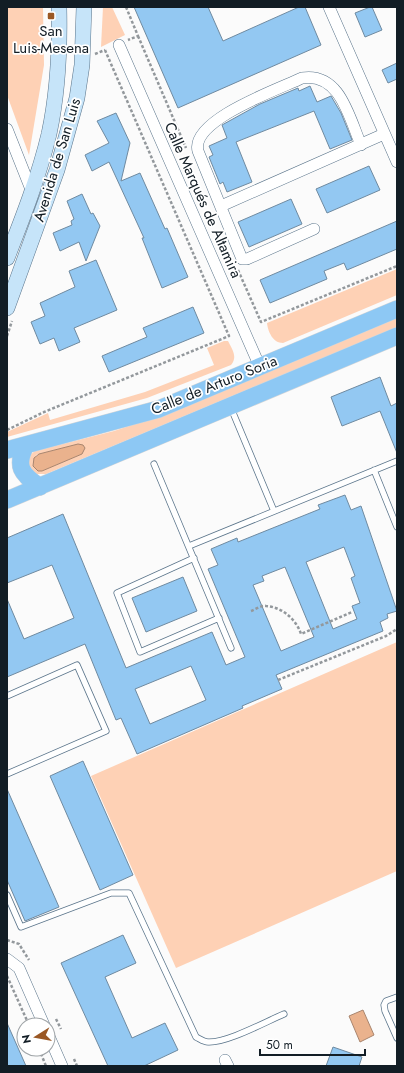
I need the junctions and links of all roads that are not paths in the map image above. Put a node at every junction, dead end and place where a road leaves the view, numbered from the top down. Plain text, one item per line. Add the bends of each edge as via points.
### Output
1 (60, 7) edge
2 (84, 7) edge
3 (329, 7) edge
4 (119, 45) dead end
5 (7, 129) edge
6 (384, 134) junction
7 (361, 145) junction
8 (397, 162) edge
9 (32, 192) junction
10 (221, 206) junction
11 (314, 228) dead end
12 (7, 258) edge
13 (7, 308) edge
14 (397, 309) edge
15 (397, 336) edge
16 (260, 367) junction
17 (230, 406) junction
18 (26, 445) junction
19 (7, 450) edge
20 (397, 461) edge
21 (154, 464) dead end
22 (374, 470) junction
23 (40, 487) junction
24 (7, 500) edge
25 (274, 511) junction
26 (397, 527) edge
27 (189, 546) junction
28 (194, 558) junction
29 (219, 618) junction
30 (231, 648) dead end
31 (7, 696) edge
32 (7, 774) edge
33 (7, 895) edge
34 (7, 959) edge
35 (397, 997) edge
36 (284, 1014) dead end
37 (40, 1017) edge
38 (397, 1038) edge
39 (56, 1052) edge
40 (62, 1066) edge

1 - 9 street, Avenida de San Luis via 59,62 49,134
2 - 13 street, Avenida de San Luis via 78,98 57,170
3 - 6 street
4 - 16 street, Calle Marqués de Altamira
5 - 9 street
6 - 7 street
6 - 8 street
7 - 10 street
7 - 10 street via 339,93 327,82 313,76 302,78 227,112 199,137 196,144 198,151
9 - 12 street, Avenida de San Luis
10 - 11 street via 242,259
14 - 16 main road, Calle de Arturo Soria
15 - 17 main road, Calle de Arturo Soria
16 - 18 main road, Calle de Arturo Soria via 159,409
17 - 23 main road, Calle de Arturo Soria
17 - 25 lane
18 - 19 main road, Calle de Arturo Soria
18 - 23 main road via 20,456 21,467 30,480
20 - 22 lane
21 - 27 lane
22 - 25 lane
22 - 26 lane
23 - 24 main road, Calle de Arturo Soria
25 - 27 lane
27 - 28 lane
28 - 29 lane
28 - 29 lane via 117,593 140,652
29 - 30 lane
31 - 32 lane via 77,665 106,731
33 - 36 lane via 21,927 111,893 129,893 196,1037 205,1042 238,1035
34 - 37 street via 18,968
35 - 38 lane via 386,1001 384,1011
39 - 40 street

